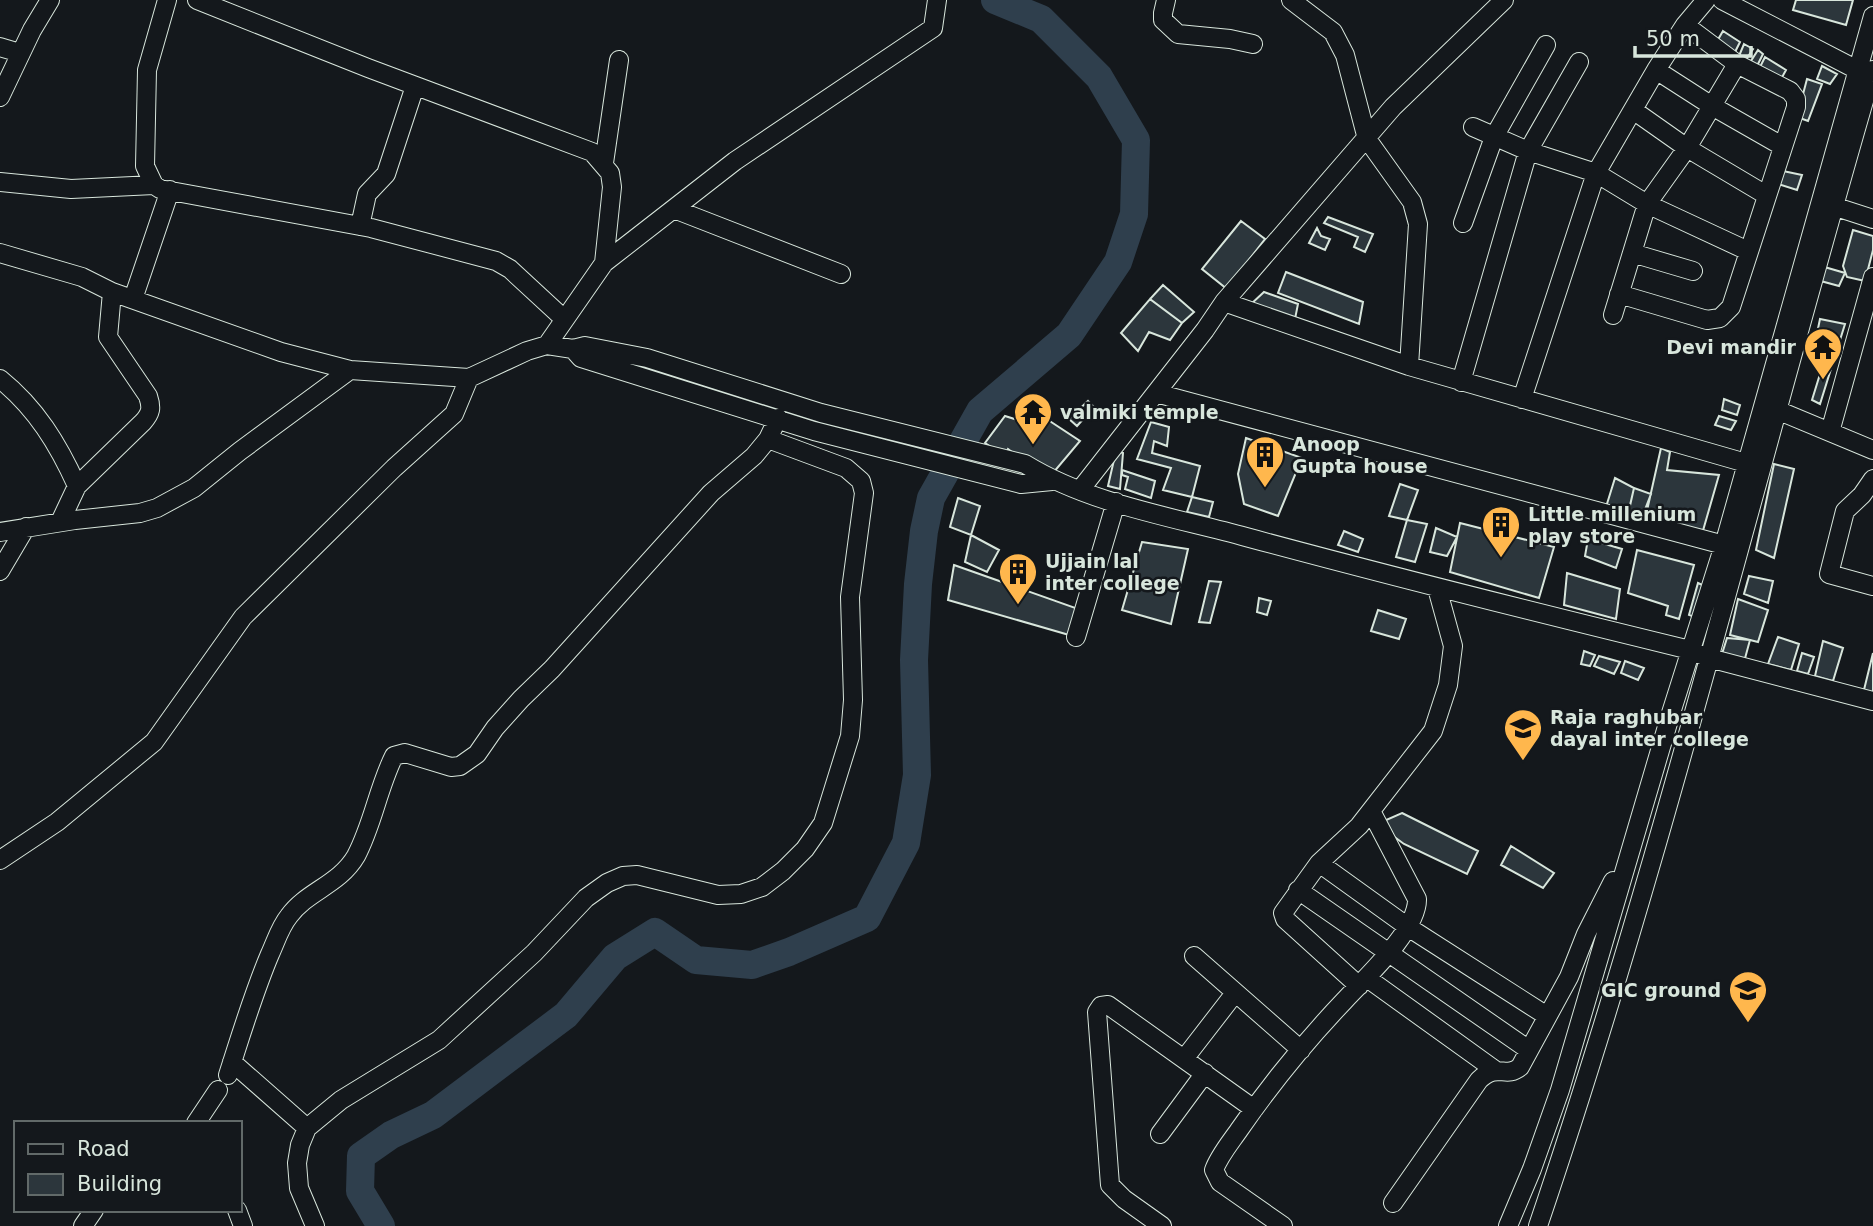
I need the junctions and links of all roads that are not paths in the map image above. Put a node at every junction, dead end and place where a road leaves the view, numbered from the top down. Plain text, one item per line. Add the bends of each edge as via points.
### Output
1 (50, 0) edge
2 (167, 0) edge
3 (197, 0) edge
4 (937, 0) edge
5 (1166, 0) edge
6 (1292, 0) edge
7 (1504, 0) edge
8 (1706, 0) edge
9 (1722, 0) edge
10 (1873, 16) edge
11 (1685, 25) junction
12 (1253, 44) dead end
13 (1546, 45) dead end
14 (0, 47) edge
15 (20, 53) junction
16 (619, 60) dead end
17 (1579, 62) dead end
18 (1737, 64) junction
19 (1656, 70) junction
20 (1869, 74) edge
21 (415, 86) junction
22 (0, 97) edge
23 (1712, 106) junction
24 (1633, 110) junction
25 (1473, 127) dead end
26 (1494, 137) junction
27 (1367, 139) junction
28 (1782, 146) junction
29 (1687, 148) junction
30 (1528, 151) junction
31 (604, 163) junction
32 (1596, 173) junction
33 (0, 182) edge
34 (162, 188) junction
35 (1766, 195) junction
36 (1647, 204) junction
37 (1833, 206) junction
38 (674, 209) junction
39 (1873, 219) edge
40 (1463, 223) dead end
41 (360, 226) junction
42 (1748, 251) junction
43 (0, 253) edge
44 (1632, 253) junction
45 (604, 263) junction
46 (1693, 271) dead end
47 (841, 274) dead end
48 (1873, 277) edge
49 (112, 292) junction
50 (1619, 295) junction
51 (133, 299) junction
52 (1224, 302) junction
53 (1613, 315) dead end
54 (564, 318) junction
55 (547, 345) junction
56 (573, 349) junction
57 (1409, 366) junction
58 (350, 370) junction
59 (0, 379) edge
60 (469, 379) junction
61 (1461, 382) junction
62 (1156, 393) junction
63 (1522, 399) junction
64 (1777, 410) junction
65 (778, 418) junction
66 (1830, 432) junction
67 (768, 439) junction
68 (1873, 450) edge
69 (1746, 463) junction
70 (1873, 479) edge
71 (1052, 481) junction
72 (77, 486) junction
73 (1080, 490) junction
74 (1116, 502) junction
75 (60, 522) junction
76 (26, 527) junction
77 (0, 532) edge
78 (1724, 545) junction
79 (0, 571) edge
80 (1873, 586) edge
81 (1437, 588) junction
82 (1076, 637) dead end
83 (1690, 650) junction
84 (1709, 658) junction
85 (1873, 701) edge
86 (1371, 811) junction
87 (1630, 851) junction
88 (0, 860) edge
89 (1319, 863) junction
90 (1298, 890) junction
91 (1408, 927) junction
92 (1388, 953) junction
93 (1194, 956) dead end
94 (1363, 982) junction
95 (1235, 993) junction
96 (1547, 1016) junction
97 (1301, 1050) junction
98 (1529, 1050) junction
99 (1184, 1059) junction
100 (1495, 1070) junction
101 (1205, 1073) junction
102 (226, 1076) junction
103 (1254, 1109) junction
104 (200, 1121) edge
105 (307, 1128) junction
106 (1160, 1135) dead end
107 (1394, 1203) dead end
108 (315, 1226) edge
109 (1162, 1226) edge
110 (1283, 1226) edge
111 (1508, 1226) edge
112 (1538, 1226) edge

1 - 15 street
2 - 34 street via 147,70 145,166
3 - 21 street
4 - 38 street via 933,28 735,161
5 - 12 street via 1163,20 1178,34
6 - 27 street via 1333,32 1345,55
7 - 27 street via 1393,107
8 - 11 street
9 - 20 street
10 - 20 street
11 - 18 street
11 - 19 street
13 - 26 street
14 - 15 street
15 - 22 street
16 - 31 street
17 - 30 street
18 - 23 street
18 - 28 street via 1790,91 1796,99
19 - 23 street
19 - 24 street
20 - 37 street
20 - 69 street
21 - 31 street via 592,152
21 - 41 street via 386,174 367,194
23 - 28 street
23 - 29 street
24 - 29 street
24 - 32 street
25 - 26 street
26 - 30 street
26 - 40 street
27 - 52 street
27 - 57 street via 1412,202 1418,224
28 - 35 street
29 - 35 street
29 - 36 street
30 - 32 street
30 - 61 street
31 - 45 street via 612,187
32 - 36 street
32 - 63 street
33 - 34 street via 71,189
34 - 41 street
34 - 51 street
35 - 42 street
36 - 42 street
36 - 44 street
37 - 39 street
37 - 64 street
38 - 45 street
38 - 47 street
41 - 54 street via 496,261
42 - 50 street via 1731,307 1720,318 1707,320
43 - 49 street via 82,277
44 - 46 street
44 - 50 street
45 - 54 street
48 - 66 street
49 - 51 street
49 - 72 street via 108,337 152,407 135,431
50 - 53 street
51 - 58 street via 281,352
52 - 57 street
52 - 62 street
54 - 55 street
55 - 56 street
55 - 60 street
56 - 65 street via 581,358
56 - 71 street via 585,346 647,358 821,413 1025,464
57 - 61 street
58 - 60 street
58 - 75 street via 194,488 157,508
59 - 72 street via 22,397 61,451
60 - 88 street via 454,414 243,617 154,742 57,822
61 - 63 street
62 - 73 street
62 - 78 street
63 - 69 street
64 - 66 street
64 - 84 street
65 - 67 street
65 - 71 street via 1020,484
66 - 68 street
67 - 102 street via 711,493 561,660 520,699 477,754 452,767 405,753 394,756 354,859 339,878 290,914 281,930
67 - 105 street via 846,468 861,481 864,493 850,597 850,737 823,823 783,871 762,887 741,894 718,895 637,875 607,883 439,1040 341,1100
69 - 78 street
70 - 80 street via 1845,512 1829,574
71 - 73 street
72 - 75 street
73 - 74 street
74 - 81 street
74 - 82 street
75 - 76 street
76 - 77 street
76 - 79 street
78 - 83 street
81 - 83 street
81 - 86 street via 1453,646 1448,685 1433,731
83 - 84 street
83 - 87 street
84 - 85 street
84 - 112 street via 1598,1043
86 - 89 street
86 - 91 street via 1417,899
87 - 96 street
87 - 111 street via 1560,1090
89 - 90 street
89 - 91 street
90 - 92 street
90 - 94 street via 1284,910 1284,919
91 - 92 street
91 - 96 street
92 - 94 street
92 - 98 street
93 - 95 street
94 - 97 street
94 - 100 street
95 - 97 street
95 - 99 street
96 - 98 street
97 - 103 street
98 - 100 street via 1515,1071
99 - 101 street
99 - 109 street via 1108,1005 1097,1012 1110,1185
100 - 107 street via 1479,1080
101 - 103 street
101 - 106 street
102 - 104 street
102 - 105 street
103 - 110 street via 1216,1163 1215,1177
105 - 108 street via 299,1154 299,1188

